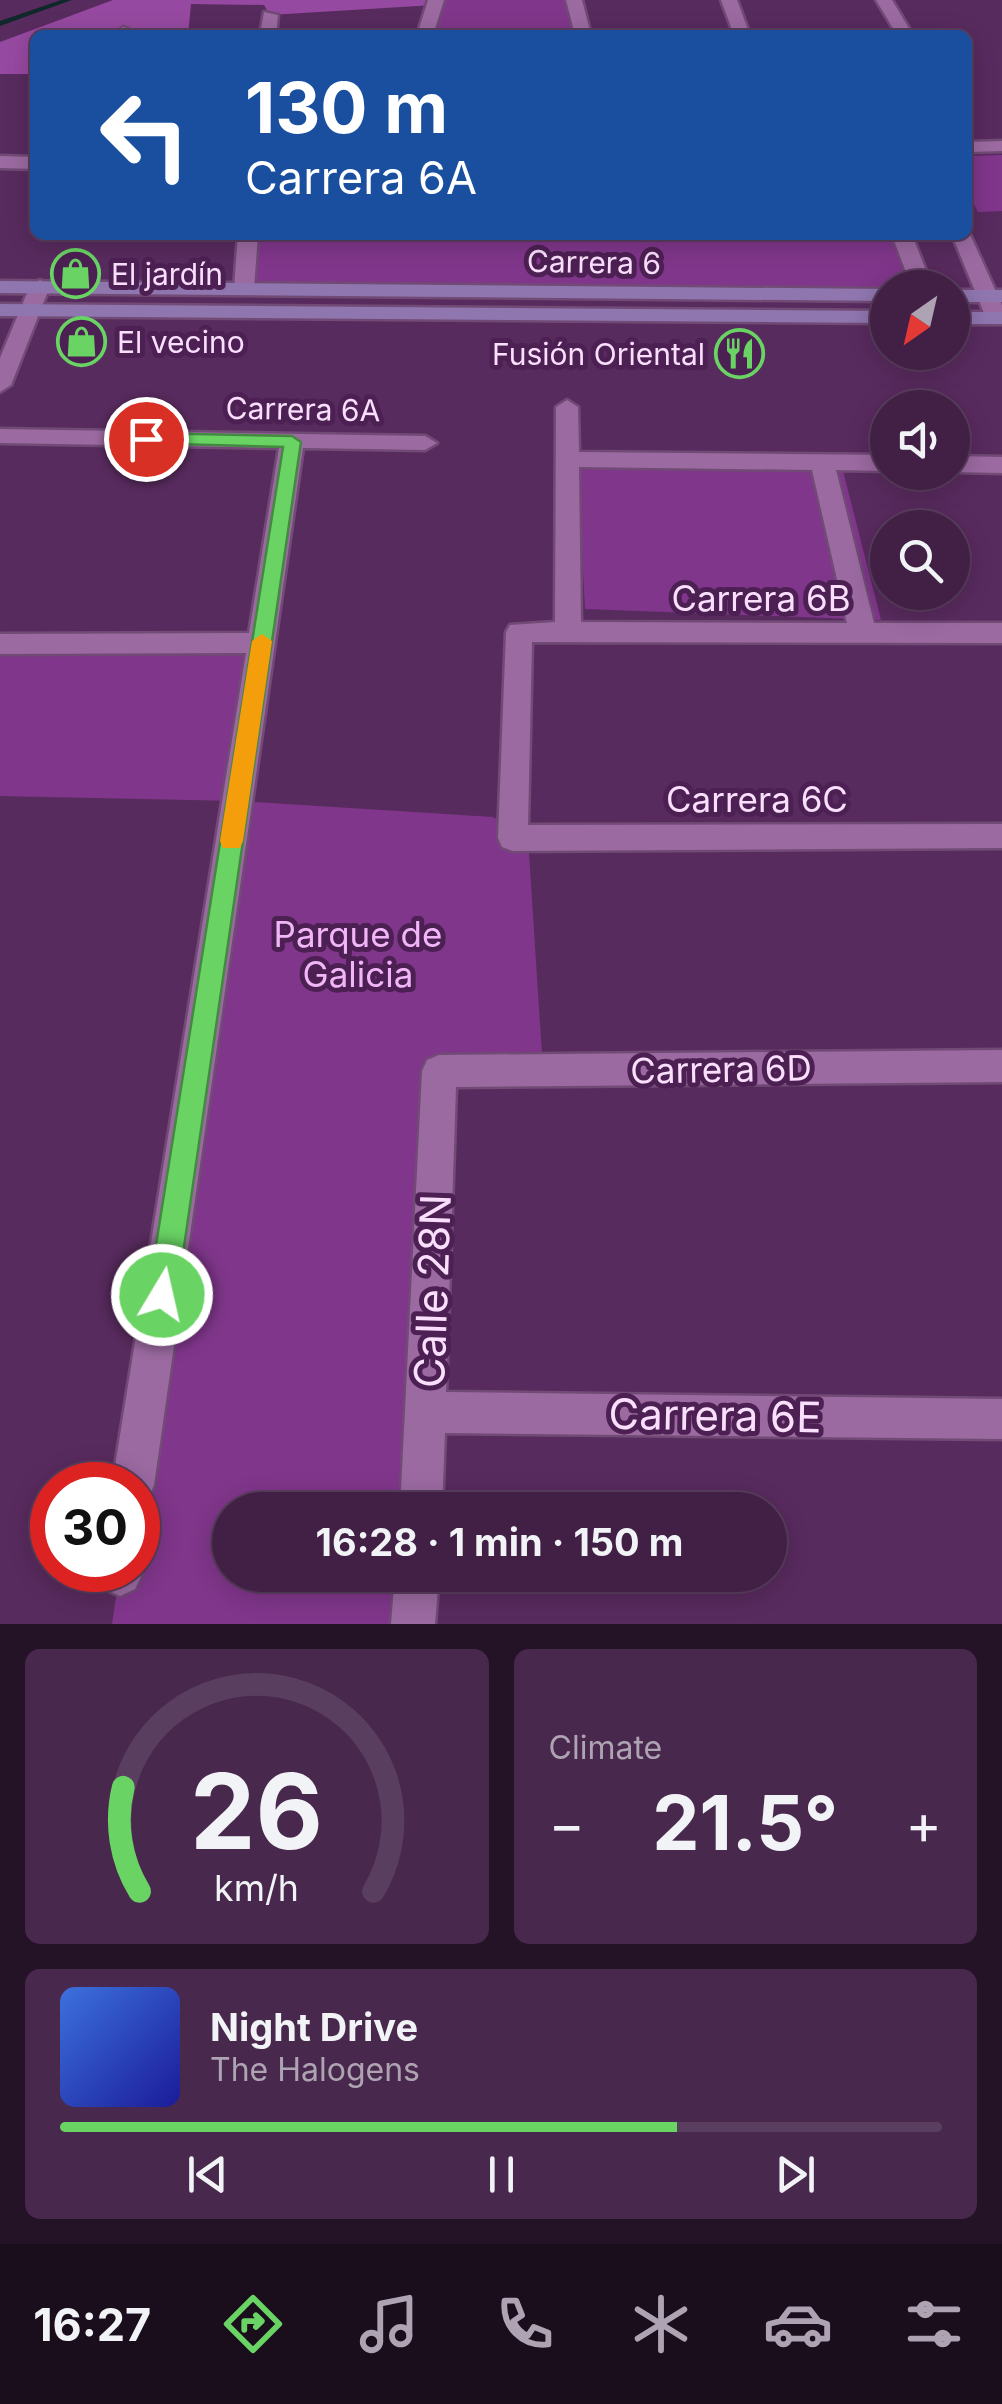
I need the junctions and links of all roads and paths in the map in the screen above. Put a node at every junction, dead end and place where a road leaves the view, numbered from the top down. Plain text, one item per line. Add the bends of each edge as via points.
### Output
1 (436, 0) edge
2 (574, 0) edge
3 (729, 0) edge
4 (884, 0) edge
5 (270, 15) dead end
6 (268, 30) edge
7 (426, 30) edge
8 (582, 30) edge
9 (740, 30) edge
10 (902, 30) edge
11 (972, 143) edge
12 (1002, 146) edge
13 (0, 162) edge
14 (30, 163) edge
15 (248, 240) edge
16 (904, 240) edge
17 (964, 240) edge
18 (915, 270) edge
19 (40, 286) junction
20 (0, 287) edge
21 (244, 288) junction
22 (870, 295) edge
23 (970, 300) edge
24 (997, 307) edge
25 (0, 310) edge
26 (31, 310) junction
27 (970, 314) edge
28 (870, 317) edge
29 (0, 385) edge
30 (567, 407) dead end
31 (0, 436) edge
32 (292, 442) junction
33 (425, 443) dead end
34 (567, 459) junction
35 (822, 462) junction
36 (870, 463) edge
37 (970, 464) edge
38 (1002, 465) edge
39 (568, 633) junction
40 (863, 633) junction
41 (1002, 633) edge
42 (262, 643) junction
43 (0, 644) edge
44 (1002, 836) edge
45 (512, 838) joint
46 (1002, 1066) edge
47 (439, 1072) joint
48 (428, 1412) junction
49 (1002, 1419) edge
50 (137, 1462) edge
51 (422, 1492) edge
52 (416, 1592) edge
53 (413, 1624) edge

1 - 7 street
2 - 8 street
3 - 9 street
4 - 10 street
5 - 6 street
11 - 12 street
13 - 14 street
15 - 21 street
16 - 18 street
17 - 24 street
19 - 20 main road, Carrera 6
19 - 21 main road, Carrera 6
19 - 26 street
21 - 22 main road, Carrera 6
23 - 24 main road
24 - 27 main road
25 - 26 main road, Carrera 6
26 - 28 main road, Carrera 6
26 - 29 street
30 - 34 street
31 - 32 street, Carrera 6A
32 - 33 street, Carrera 6A
32 - 42 street
34 - 35 street
34 - 39 street
35 - 36 street
35 - 40 street
37 - 38 street
39 - 40 street, Carrera 6B
39 - 45 street, Carrera 6B via 520,632
40 - 41 street, Carrera 6B
42 - 43 street
42 - 50 street
44 - 45 street, Carrera 6C
46 - 47 street, Carrera 6D
47 - 48 street, Calle 28N
48 - 49 street, Carrera 6E
48 - 51 street, Calle 28N
52 - 53 street

